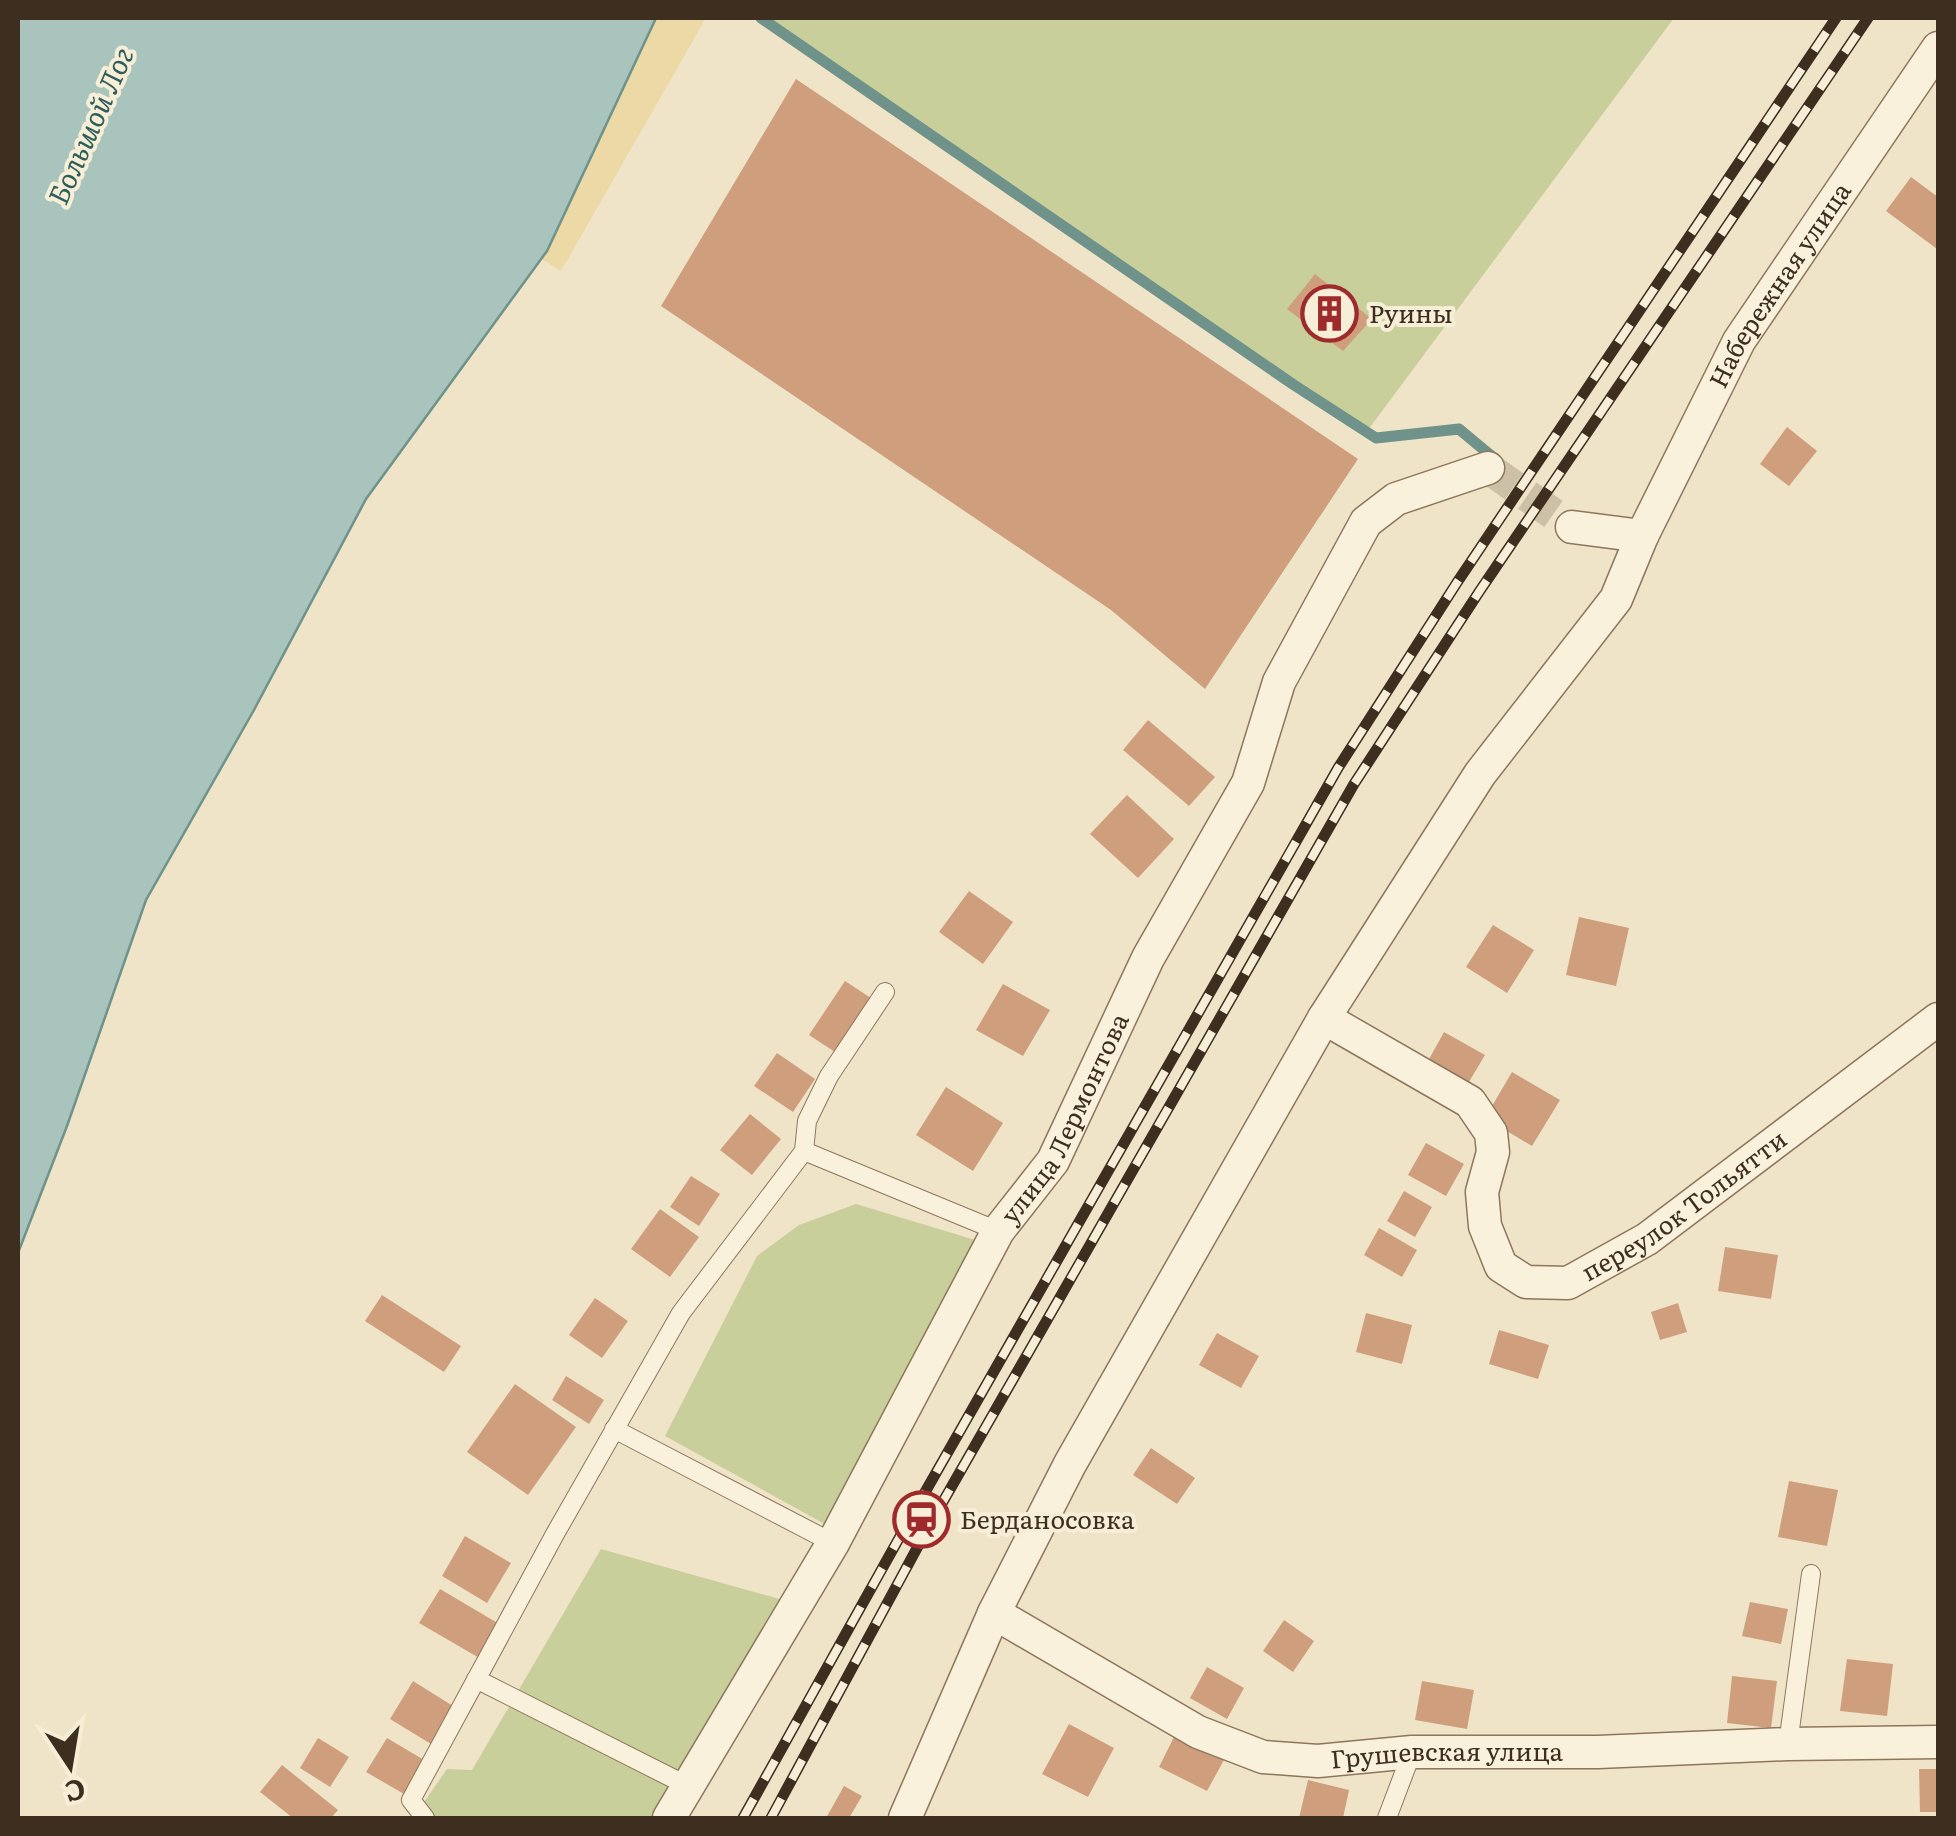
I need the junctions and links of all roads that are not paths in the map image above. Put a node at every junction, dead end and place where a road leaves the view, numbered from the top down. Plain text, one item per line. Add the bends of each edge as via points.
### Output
1 (1938, 48) edge
2 (1488, 468) dead end
3 (1572, 526) tunnel mouth
4 (1642, 536) junction
5 (885, 992) dead end
6 (1324, 1018) junction
7 (1938, 1019) edge
8 (804, 1151) junction
9 (998, 1231) junction
10 (614, 1429) junction
11 (833, 1543) junction
12 (1811, 1574) dead end
13 (994, 1613) junction
14 (476, 1679) junction
15 (1938, 1742) edge
16 (1788, 1744) junction
17 (1412, 1752) junction
18 (690, 1787) junction
19 (425, 1818) edge
20 (669, 1818) edge
21 (905, 1818) edge
22 (1387, 1818) edge

1 - 4 street, Набережная улица via 1738,340
2 - 9 street, улица Лермонтова via 1396,499 1366,522 1279,682 1248,782 1148,958 1053,1162
3 - 4 street
4 - 6 street via 1616,598 1480,774
5 - 8 lane via 806,1121
6 - 7 street, переулок Тольятти via 1470,1102 1491,1133 1484,1226 1501,1266 1526,1282 1568,1283 1648,1239
6 - 13 street via 1088,1431
8 - 9 lane
8 - 10 lane via 681,1313
9 - 11 street, улица Лермонтова
10 - 11 lane
10 - 14 lane
11 - 18 street, улица Лермонтова
12 - 16 lane
13 - 17 street, Грушевская улица via 1198,1732 1263,1757 1318,1761
13 - 21 street
14 - 18 lane
14 - 19 lane via 411,1800
15 - 16 street, Грушевская улица
16 - 17 street, Грушевская улица
17 - 22 lane
18 - 20 street, улица Лермонтова

